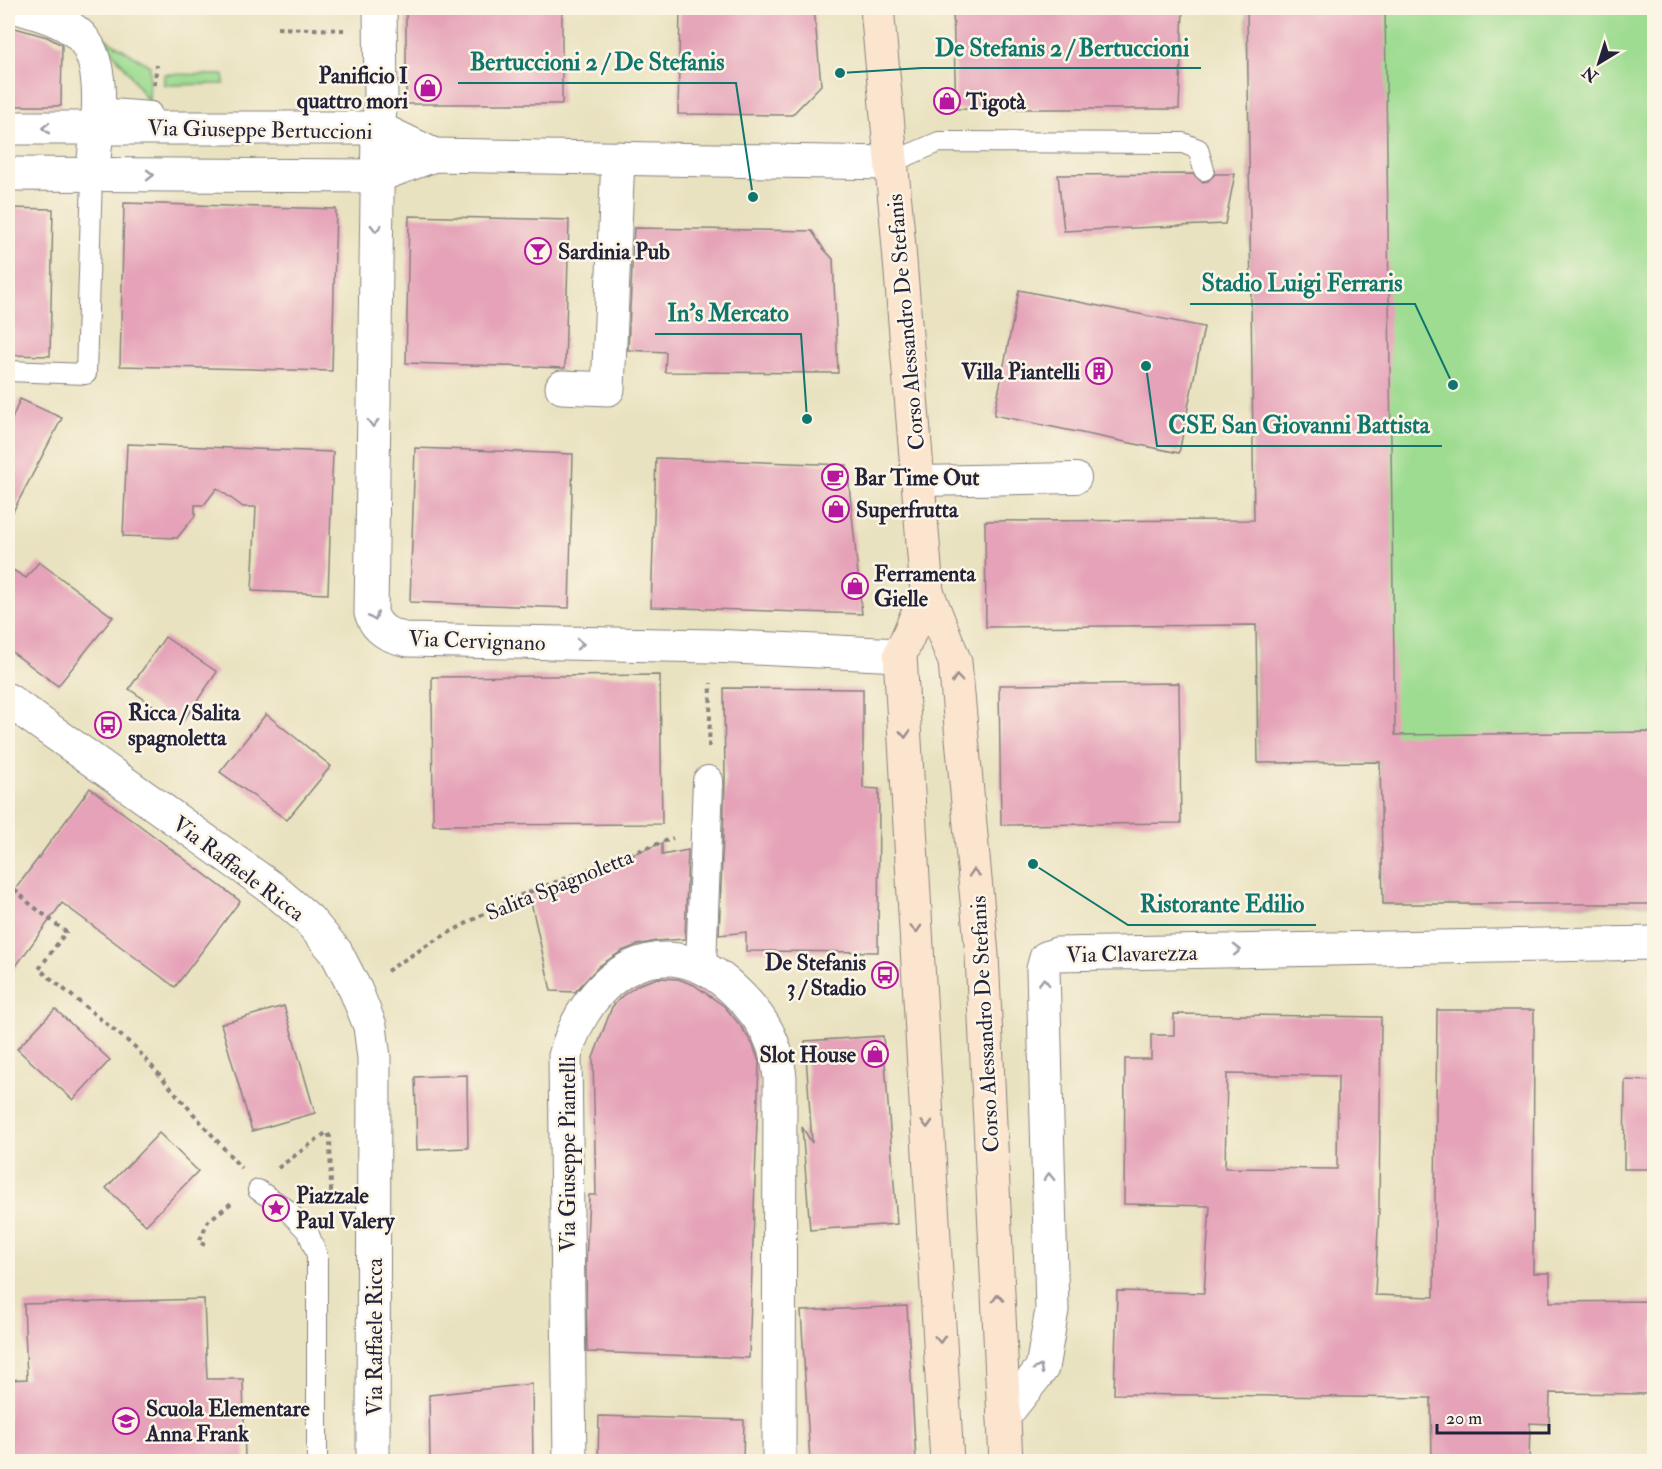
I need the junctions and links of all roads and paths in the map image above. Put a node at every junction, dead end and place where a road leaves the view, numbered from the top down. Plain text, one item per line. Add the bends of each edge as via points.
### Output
1 (20, 8) edge
2 (877, 8) edge
3 (380, 19) edge
4 (277, 28) dead end
5 (151, 112) dead end
6 (97, 118) junction
7 (8, 128) edge
8 (378, 128) junction
9 (434, 155) junction
10 (618, 158) junction
11 (890, 163) junction
12 (1204, 170) dead end
13 (8, 174) edge
14 (92, 175) junction
15 (377, 176) junction
16 (8, 370) edge
17 (562, 387) dead end
18 (1077, 478) dead end
19 (919, 481) junction
20 (927, 592) junction
21 (712, 646) junction
22 (900, 655) junction
23 (8, 700) edge
24 (708, 781) joint
25 (707, 825) junction
26 (8, 883) edge
27 (1654, 943) edge
28 (701, 966) junction
29 (356, 991) junction
30 (237, 1162) dead end
31 (258, 1190) dead end
32 (1004, 1416) junction
33 (317, 1461) edge
34 (374, 1461) edge
35 (570, 1461) edge
36 (779, 1461) edge
37 (947, 1461) edge
38 (1006, 1461) edge

1 - 6 street via 64,24 86,43 96,70
2 - 11 main road, Corso Alessandro De Stefanis
3 - 4 path
3 - 8 street, Via Cervignano
5 - 6 lane
6 -> 7 street, Via Giuseppe Bertuccioni
6 - 8 street, Via Giuseppe Bertuccioni
6 - 14 street
8 - 9 street, Via Giuseppe Bertuccioni
8 - 15 street, Via Cervignano
9 - 10 street, Via Giuseppe Bertuccioni
9 - 15 street, Via Giuseppe Bertuccioni
10 - 11 street, Via Giuseppe Bertuccioni
10 - 17 street via 608,389
11 - 12 lane, Corso Alessandro De Stefanis via 939,142 1183,143 1198,149
11 - 19 main road, Corso Alessandro De Stefanis
13 - 14 street, Via Giuseppe Bertuccioni
14 -> 15 street, Via Giuseppe Bertuccioni
14 - 16 lane via 86,374
15 -> 21 street, Via Cervignano via 370,613 374,621 392,636 408,640
18 - 19 street, Corso Alessandro De Stefanis
19 - 20 main road, Corso Alessandro De Stefanis
20 - 22 main road, Corso Alessandro De Stefanis
32 -> 20 main road, Corso Alessandro De Stefanis via 982,955 955,662
21 - 22 street, Via Cervignano
21 - 24 path
22 -> 37 main road, Corso Alessandro De Stefanis
23 - 29 street, Via Raffaele Ricca via 272,888 308,919 336,952
24 - 25 street
25 - 28 street
25 - 29 path, Salita Spagnoletta via 513,898 434,941
26 - 30 path via 66,932 39,969 135,1047
32 -> 27 street, Via Clavarezza via 1042,1368 1052,1310 1043,969 1046,958 1057,954
28 - 35 street, Via Giuseppe Piantelli via 677,959 649,961 620,972 585,1007 570,1037 565,1056
28 - 36 street, Via Giuseppe Piantelli via 723,978 756,1013 776,1052 780,1078
29 - 34 street, Via Raffaele Ricca via 369,1026 374,1058
31 - 33 lane via 285,1208 308,1232 317,1255
32 - 38 main road, Corso Alessandro De Stefanis

